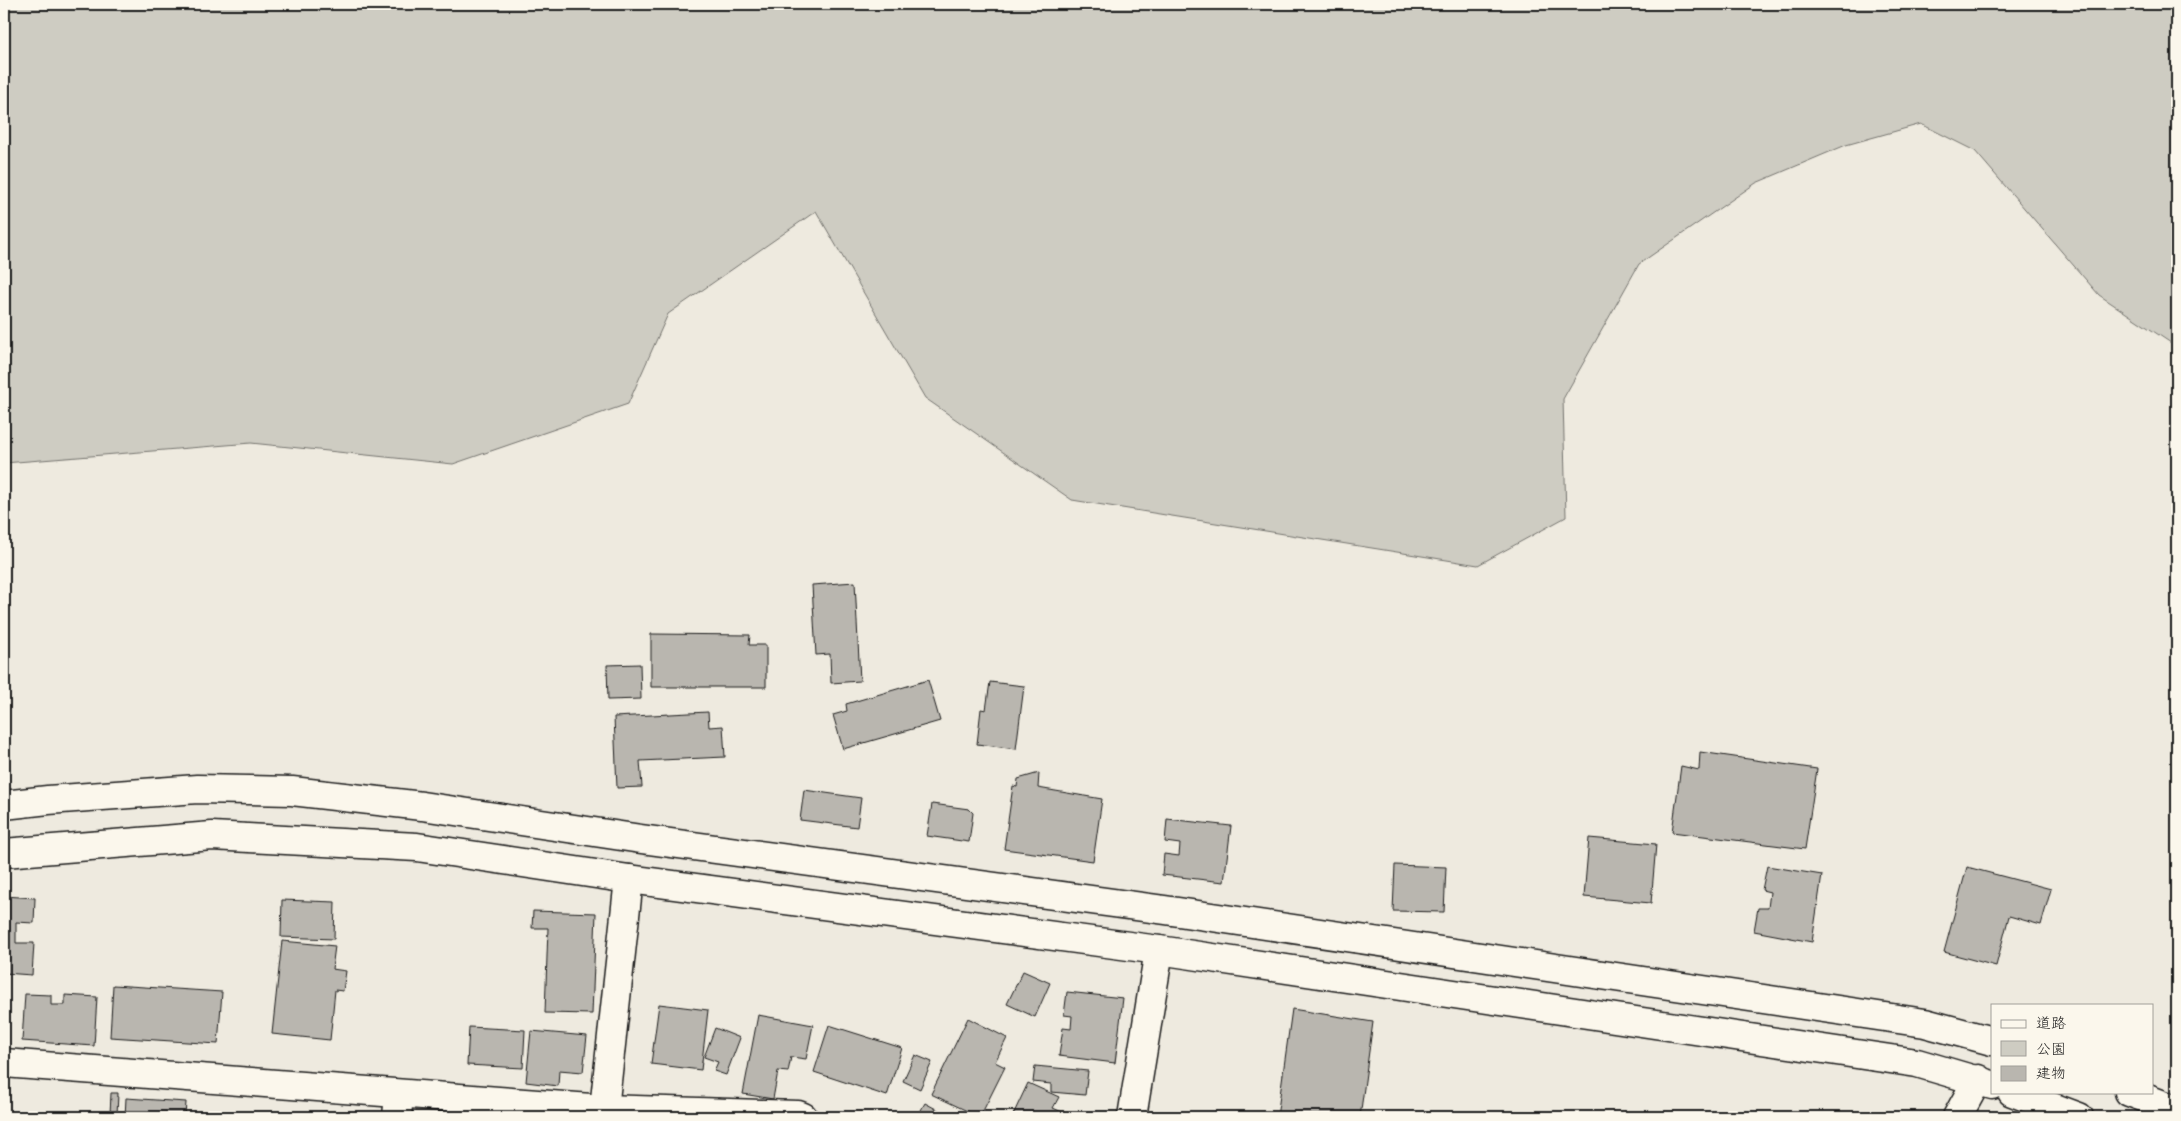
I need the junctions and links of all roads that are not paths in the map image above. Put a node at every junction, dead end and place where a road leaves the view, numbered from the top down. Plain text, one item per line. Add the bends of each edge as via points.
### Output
1 (4, 805) edge
2 (4, 853) edge
3 (629, 879) junction
4 (1160, 950) junction
5 (1991, 1041) edge
6 (4, 1063) edge
7 (1985, 1082) edge
8 (2017, 1094) edge
9 (2134, 1094) edge
10 (398, 1106) edge
11 (604, 1109) junction
12 (2177, 1110) edge
13 (803, 1117) edge
14 (1132, 1117) edge
15 (1957, 1117) edge
16 (2079, 1117) edge

1 - 5 street via 197,789 292,791 422,806 1165,910 1925,1023
2 - 3 street via 212,836 416,847
3 - 4 street
3 - 11 street
4 - 7 street via 1917,1064
4 - 14 street
6 - 10 street
7 - 15 street
8 - 16 street
9 - 12 street
10 - 11 street
11 - 13 street

